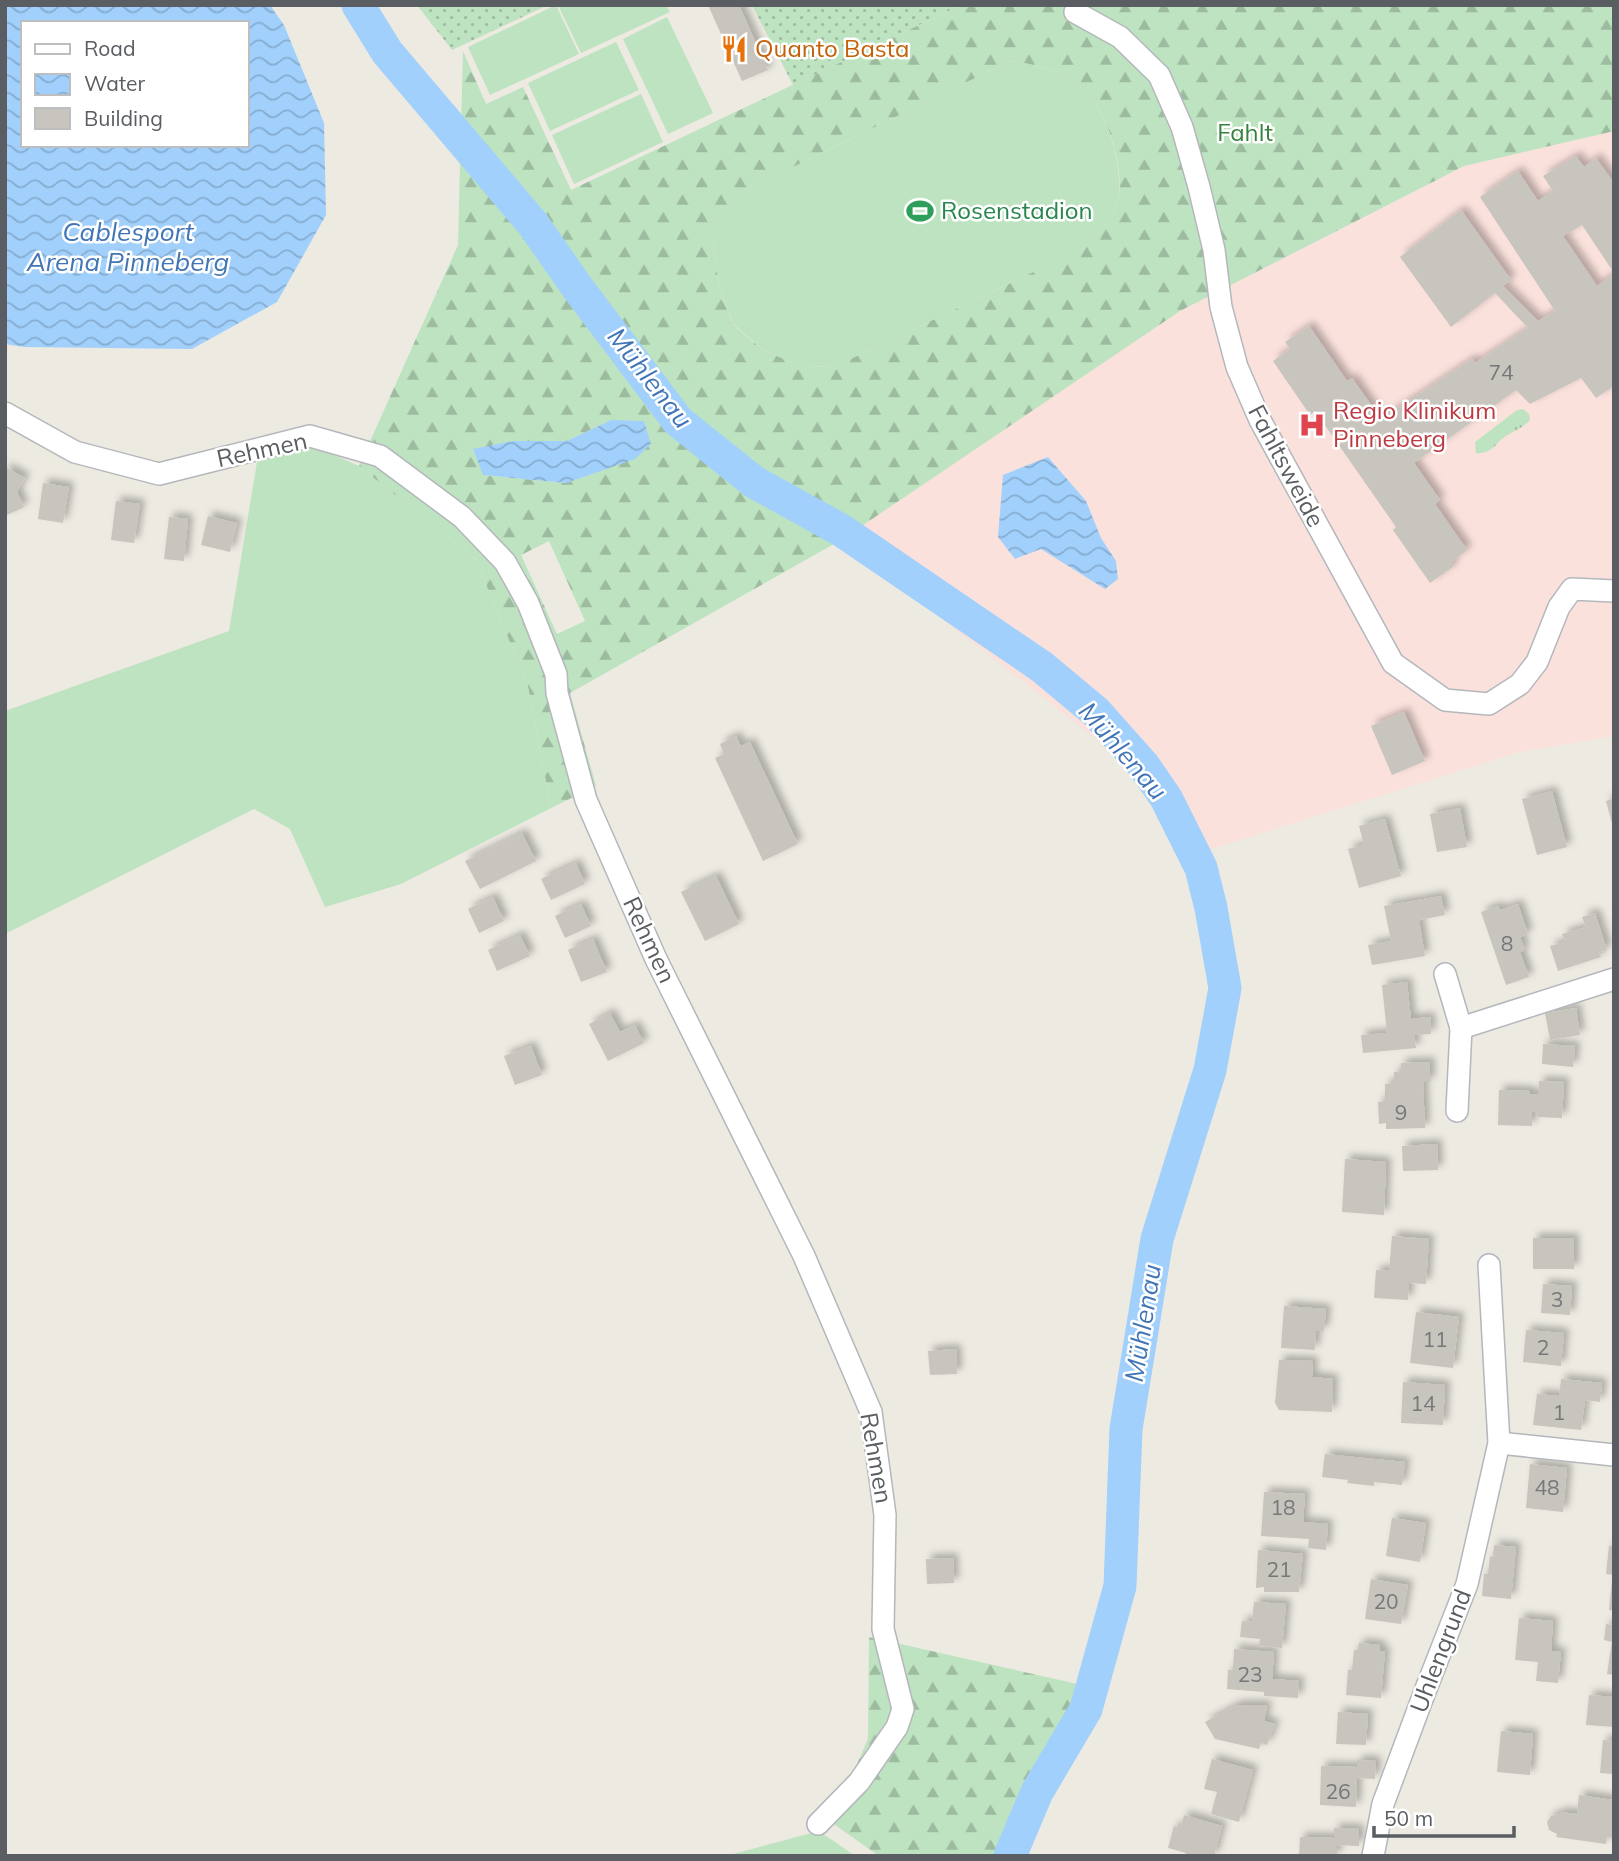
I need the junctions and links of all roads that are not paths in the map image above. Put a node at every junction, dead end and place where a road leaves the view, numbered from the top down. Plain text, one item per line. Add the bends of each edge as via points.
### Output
1 (1075, 12) dead end
2 (5, 413) edge
3 (1614, 591) edge
4 (1445, 974) dead end
5 (1614, 979) edge
6 (1461, 1028) junction
7 (1457, 1111) dead end
8 (1489, 1265) dead end
9 (1499, 1443) junction
10 (1614, 1455) edge
11 (818, 1824) dead end
12 (1373, 1856) edge

1 - 3 street, Fahltsweide via 1120,37 1159,75 1182,127 1199,187 1237,367 1260,420 1393,663 1445,700 1489,704 1520,684 1537,662 1559,607 1572,589
2 - 11 street, Rehmen via 75,453 159,474 310,436 380,456 461,517 505,562 528,603 556,674 586,800 656,959 804,1256 871,1412 885,1515 883,1629 903,1709 897,1727 859,1782
4 - 6 street
5 - 6 street
6 - 7 street
8 - 9 street, Uhlengrund
9 - 10 street
9 - 12 street, Uhlengrund via 1467,1584 1383,1804

